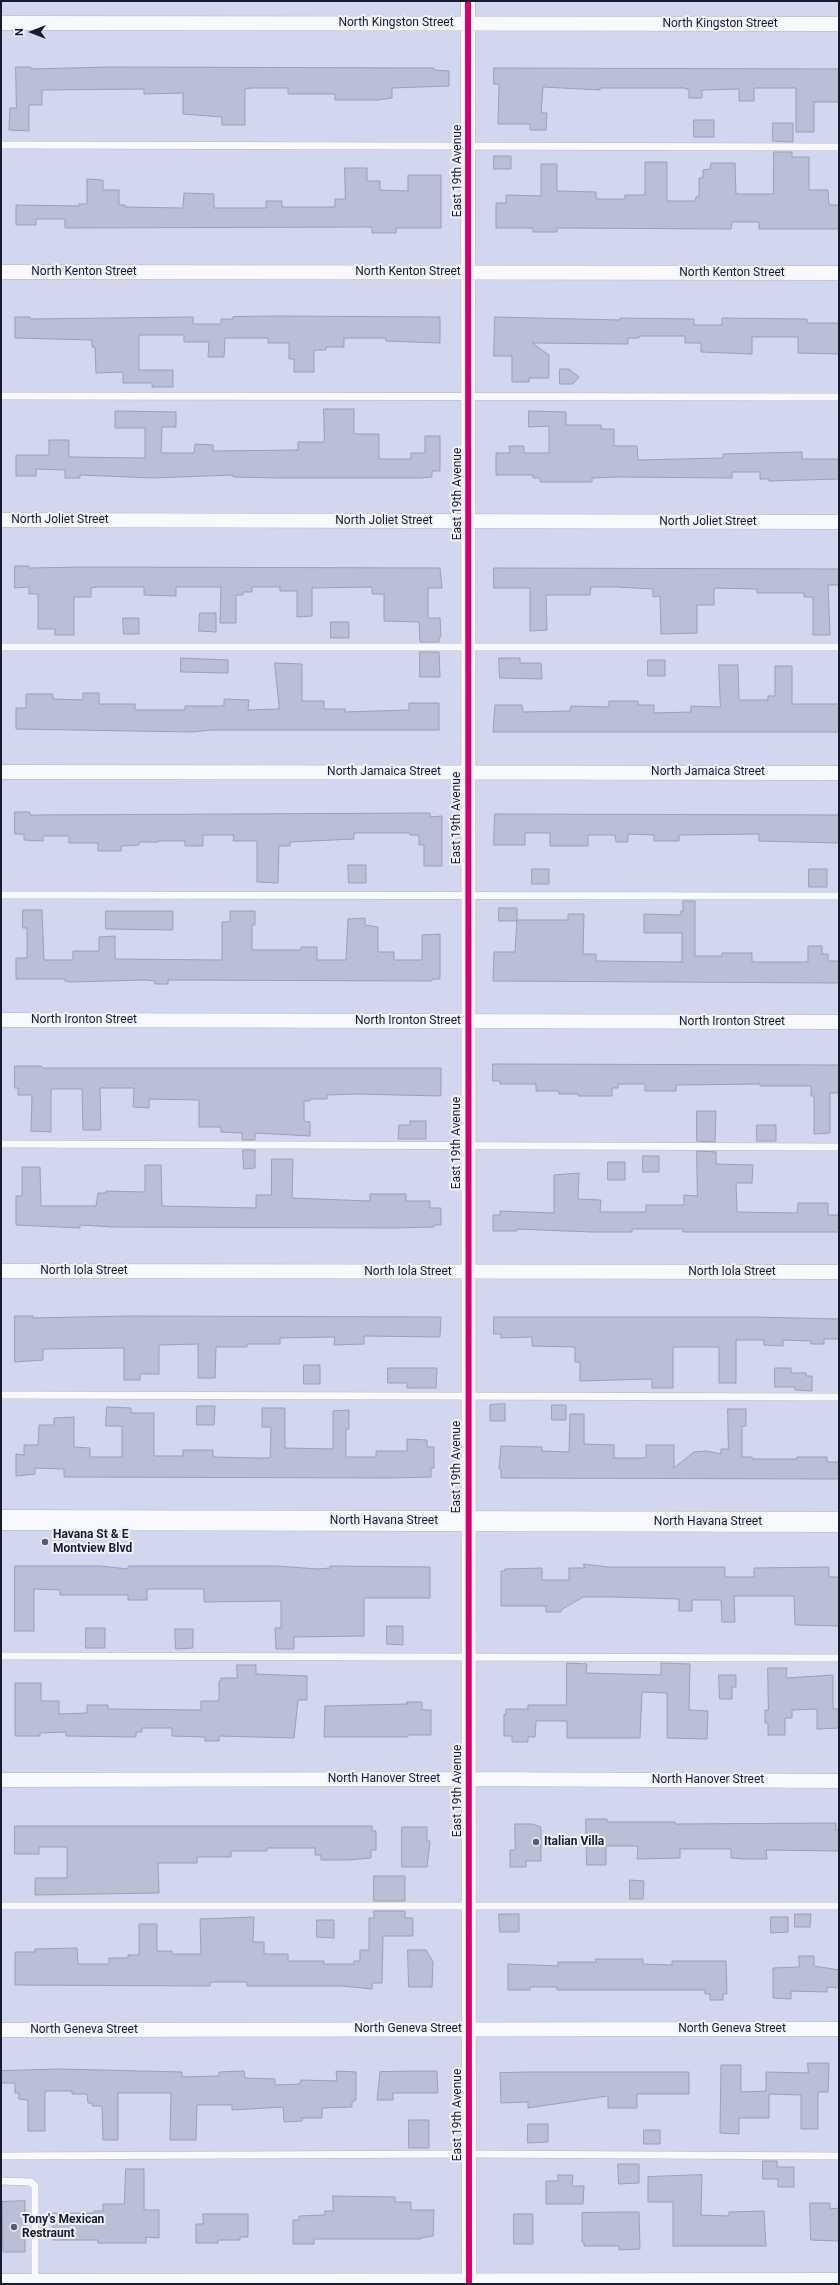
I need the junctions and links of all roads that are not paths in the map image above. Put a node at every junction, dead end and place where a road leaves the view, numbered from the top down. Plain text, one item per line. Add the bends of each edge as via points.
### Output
1 (468, 1) edge
2 (1, 23) edge
3 (468, 24) junction
4 (839, 24) edge
5 (1, 146) edge
6 (469, 147) junction
7 (839, 147) edge
8 (1, 272) edge
9 (469, 272) junction
10 (839, 273) edge
11 (1, 396) edge
12 (469, 396) junction
13 (839, 397) edge
14 (1, 520) edge
15 (468, 521) junction
16 (839, 522) edge
17 (1, 647) edge
18 (468, 647) junction
19 (839, 647) edge
20 (1, 772) edge
21 (468, 772) junction
22 (839, 773) edge
23 (1, 894) edge
24 (468, 896) junction
25 (839, 896) edge
26 (1, 1020) edge
27 (467, 1021) junction
28 (839, 1022) edge
29 (1, 1144) edge
30 (468, 1147) junction
31 (839, 1147) edge
32 (1, 1271) edge
33 (468, 1272) junction
34 (839, 1272) edge
35 (1, 1395) edge
36 (468, 1397) junction
37 (839, 1398) edge
38 (1, 1520) edge
39 (468, 1522) junction
40 (839, 1522) edge
41 (1, 1656) edge
42 (468, 1658) junction
43 (839, 1658) edge
44 (468, 1779) junction
45 (1, 1780) edge
46 (839, 1781) edge
47 (1, 1906) edge
48 (839, 1906) edge
49 (469, 1907) junction
50 (468, 2029) junction
51 (839, 2029) edge
52 (1, 2030) edge
53 (470, 2154) junction
54 (1, 2156) edge
55 (839, 2156) edge
56 (1, 2181) edge
57 (839, 2280) edge
58 (1, 2281) edge
59 (35, 2281) junction
60 (469, 2282) edge

1 - 3 street, East 19th Avenue
2 - 3 street, North Kingston Street
3 - 4 street, North Kingston Street
3 - 6 street, East 19th Avenue
5 - 6 lane
6 - 7 lane
6 - 9 street, East 19th Avenue
8 - 9 street, North Kenton Street
9 - 10 street, North Kenton Street
9 - 12 street, East 19th Avenue
11 - 12 lane
12 - 13 lane
12 - 15 street, East 19th Avenue
14 - 15 street, North Joliet Street
15 - 16 street, North Joliet Street
15 - 18 street, East 19th Avenue
17 - 18 lane
18 - 19 lane
18 - 21 street, East 19th Avenue
20 - 21 street, North Jamaica Street
21 - 22 street, North Jamaica Street
21 - 24 street, East 19th Avenue
23 - 24 lane
24 - 25 lane
24 - 27 street, East 19th Avenue
26 - 27 street, North Ironton Street
27 - 28 street, North Ironton Street
27 - 30 street, East 19th Avenue
29 - 30 lane
30 - 31 lane
30 - 33 street, East 19th Avenue
32 - 33 street, North Iola Street
33 - 34 street, North Iola Street
33 - 36 street, East 19th Avenue
35 - 36 lane
36 - 37 lane
36 - 39 street, East 19th Avenue
38 - 39 street, North Havana Street
39 - 40 street, North Havana Street
39 - 42 street, East 19th Avenue
41 - 42 lane
42 - 43 lane
42 - 44 street, East 19th Avenue
44 - 45 street, North Hanover Street
44 - 46 street, North Hanover Street
44 - 49 street, East 19th Avenue
47 - 49 lane
48 - 49 lane
49 - 50 street, East 19th Avenue
50 - 51 street, North Geneva Street
50 - 52 street, North Geneva Street
50 - 53 street, East 19th Avenue
53 - 54 lane
53 - 55 lane
53 - 60 street, East 19th Avenue
56 - 59 lane via 31,2182 35,2186
57 - 60 street
58 - 59 street
59 - 60 street

